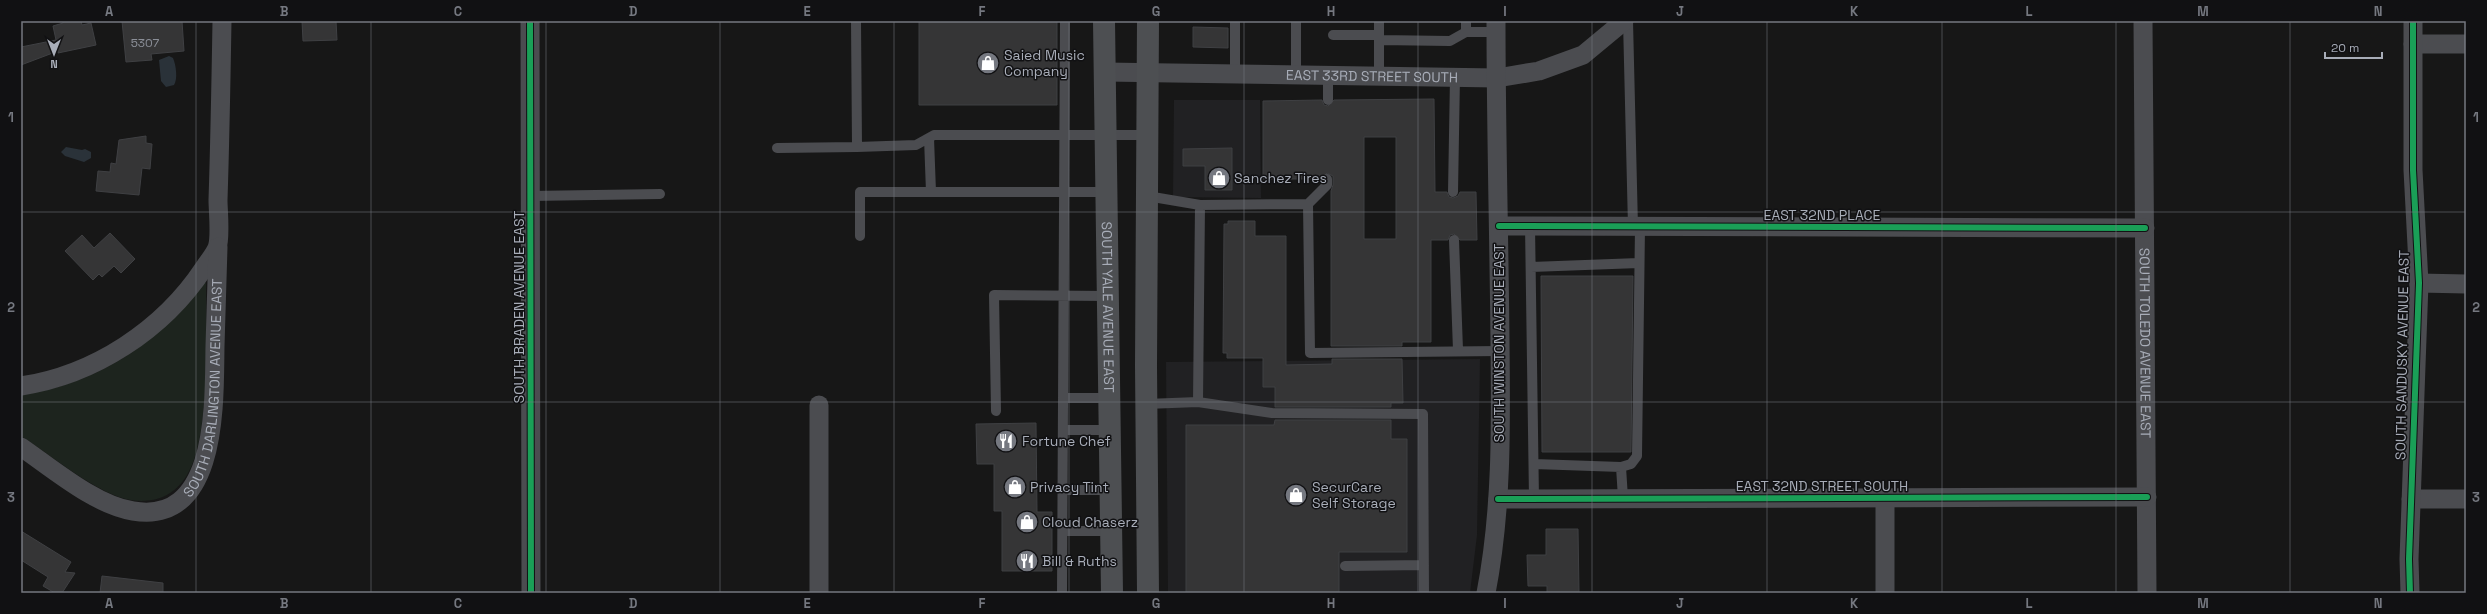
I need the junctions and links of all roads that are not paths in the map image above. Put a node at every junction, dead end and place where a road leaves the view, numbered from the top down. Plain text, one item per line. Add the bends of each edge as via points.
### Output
1 (222, 21) edge
2 (530, 21) edge
3 (856, 21) edge
4 (1065, 21) edge
5 (1104, 21) edge
6 (1148, 21) edge
7 (1234, 21) edge
8 (1296, 21) edge
9 (1379, 21) edge
10 (1466, 21) edge
11 (1624, 21) edge
12 (1628, 21) edge
13 (2143, 21) edge
14 (2413, 21) edge
15 (1496, 27) edge
16 (1466, 32) junction
17 (1333, 35) dead end
18 (1379, 38) junction
19 (2413, 44) junction
20 (2466, 44) edge
21 (1105, 72) junction
22 (1148, 72) junction
23 (1236, 73) junction
24 (1296, 74) junction
25 (1328, 75) junction
26 (1378, 76) junction
27 (1455, 77) junction
28 (1496, 78) junction
29 (1328, 100) dead end
30 (1063, 135) junction
31 (1106, 135) junction
32 (1148, 135) junction
33 (929, 138) junction
34 (857, 147) junction
35 (777, 148) dead end
36 (1327, 179) dead end
37 (930, 192) junction
38 (1064, 192) junction
39 (1106, 192) junction
40 (1452, 192) dead end
41 (660, 194) dead end
42 (530, 196) junction
43 (1147, 196) junction
44 (1308, 204) junction
45 (1200, 205) junction
46 (1499, 226) junction
47 (1530, 226) junction
48 (1636, 227) junction
49 (2144, 228) junction
50 (860, 236) dead end
51 (1454, 240) dead end
52 (218, 247) junction
53 (1639, 263) junction
54 (1531, 267) junction
55 (2419, 283) junction
56 (2466, 284) edge
57 (1065, 296) junction
58 (1108, 296) junction
59 (1458, 350) junction
60 (1500, 351) junction
61 (21, 386) edge
62 (1064, 398) junction
63 (1110, 398) junction
64 (1198, 402) junction
65 (1146, 404) junction
66 (818, 405) dead end
67 (996, 411) dead end
68 (1064, 430) junction
69 (1111, 430) junction
70 (21, 447) edge
71 (1534, 464) junction
72 (1622, 467) junction
73 (1063, 490) junction
74 (1111, 490) junction
75 (2147, 497) junction
76 (1623, 498) junction
77 (1885, 498) junction
78 (1498, 499) junction
79 (1534, 499) junction
80 (2411, 499) junction
81 (2466, 499) edge
82 (1063, 531) junction
83 (1112, 531) junction
84 (1424, 565) junction
85 (1345, 566) dead end
86 (531, 593) edge
87 (819, 593) edge
88 (1062, 593) edge
89 (1112, 593) edge
90 (1148, 593) edge
91 (1424, 593) edge
92 (1486, 593) edge
93 (1885, 593) edge
94 (2147, 593) edge
95 (2410, 593) edge

1 - 52 street, SOUTH DARLINGTON AVENUE EAST
2 - 42 street, SOUTH BRADEN AVENUE EAST
3 - 34 lane
4 - 30 lane
5 - 21 main road, SOUTH YALE AVENUE EAST
6 - 22 main road
7 - 23 lane
8 - 24 lane
9 - 18 lane
10 - 16 lane
11 - 28 street, EAST 33RD STREET SOUTH via 1583,55 1539,71
12 - 48 lane
13 - 49 street, SOUTH TOLEDO AVENUE EAST
14 - 19 street, SOUTH SANDUSKY AVENUE EAST
15 - 16 lane
15 - 28 street, SOUTH WINSTON AVENUE EAST
16 - 18 lane via 1450,41
17 - 18 lane
18 - 26 lane
19 - 20 street
19 - 55 street, SOUTH SANDUSKY AVENUE EAST via 2413,170
21 - 22 street, EAST 33RD STREET SOUTH
21 - 31 main road, SOUTH YALE AVENUE EAST
22 - 23 street, EAST 33RD STREET SOUTH
22 - 32 main road
23 - 24 street, EAST 33RD STREET SOUTH
24 - 25 street, EAST 33RD STREET SOUTH
25 - 26 street, EAST 33RD STREET SOUTH
25 - 29 lane
26 - 27 street, EAST 33RD STREET SOUTH
27 - 28 street, EAST 33RD STREET SOUTH
27 - 40 lane
28 - 46 street, SOUTH WINSTON AVENUE EAST
30 - 31 lane
30 - 33 lane via 934,135
30 - 38 lane
31 - 32 lane
31 - 39 main road, SOUTH YALE AVENUE EAST
32 - 43 main road
33 - 34 lane via 916,145
33 - 37 lane
34 - 35 lane
36 - 44 lane via 1327,184
37 - 38 lane
37 - 50 lane via 860,192
38 - 39 lane
38 - 57 lane
39 - 58 main road, SOUTH YALE AVENUE EAST
41 - 42 lane
42 - 86 street, SOUTH BRADEN AVENUE EAST
43 - 45 lane
43 - 65 main road
44 - 45 lane
44 - 59 lane via 1310,353 1436,353
45 - 64 lane
46 - 47 street, EAST 32ND PLACE
46 - 60 street, SOUTH WINSTON AVENUE EAST
47 - 48 street, EAST 32ND PLACE
47 - 54 lane
48 - 49 street, EAST 32ND PLACE
48 - 53 lane
49 - 75 street, SOUTH TOLEDO AVENUE EAST
51 - 59 lane
52 - 61 street, SOUTH DARLINGTON AVENUE EAST via 192,286 139,336 116,352 73,373
52 - 70 street, SOUTH DARLINGTON AVENUE EAST via 214,413 207,452 190,491 176,503 160,510 145,513 132,511 104,501
53 - 54 lane
53 - 72 lane via 1638,456 1631,464
54 - 71 lane
55 - 56 street
55 - 80 street, SOUTH SANDUSKY AVENUE EAST
57 - 58 lane
57 - 62 lane
57 - 67 lane via 994,294
58 - 63 main road, SOUTH YALE AVENUE EAST
59 - 60 lane
60 - 78 street, SOUTH WINSTON AVENUE EAST
62 - 63 lane
62 - 68 lane
63 - 69 main road, SOUTH YALE AVENUE EAST
64 - 65 lane
64 - 84 lane via 1272,413 1422,414
65 - 90 main road
66 - 87 street
68 - 69 lane
68 - 73 lane
69 - 74 main road, SOUTH YALE AVENUE EAST
71 - 72 lane
71 - 79 lane
72 - 76 lane
73 - 74 lane
73 - 82 lane
74 - 83 main road, SOUTH YALE AVENUE EAST
75 - 77 street, EAST 32ND STREET SOUTH
75 - 94 street, SOUTH TOLEDO AVENUE EAST
76 - 77 street, EAST 32ND STREET SOUTH
76 - 79 street, EAST 32ND STREET SOUTH
77 - 93 street
78 - 79 street, EAST 32ND STREET SOUTH
78 - 92 street, SOUTH WINSTON AVENUE EAST
80 - 81 street
80 - 95 street, SOUTH SANDUSKY AVENUE EAST
82 - 83 lane
82 - 88 lane
83 - 89 main road, SOUTH YALE AVENUE EAST
84 - 85 lane
84 - 91 lane

